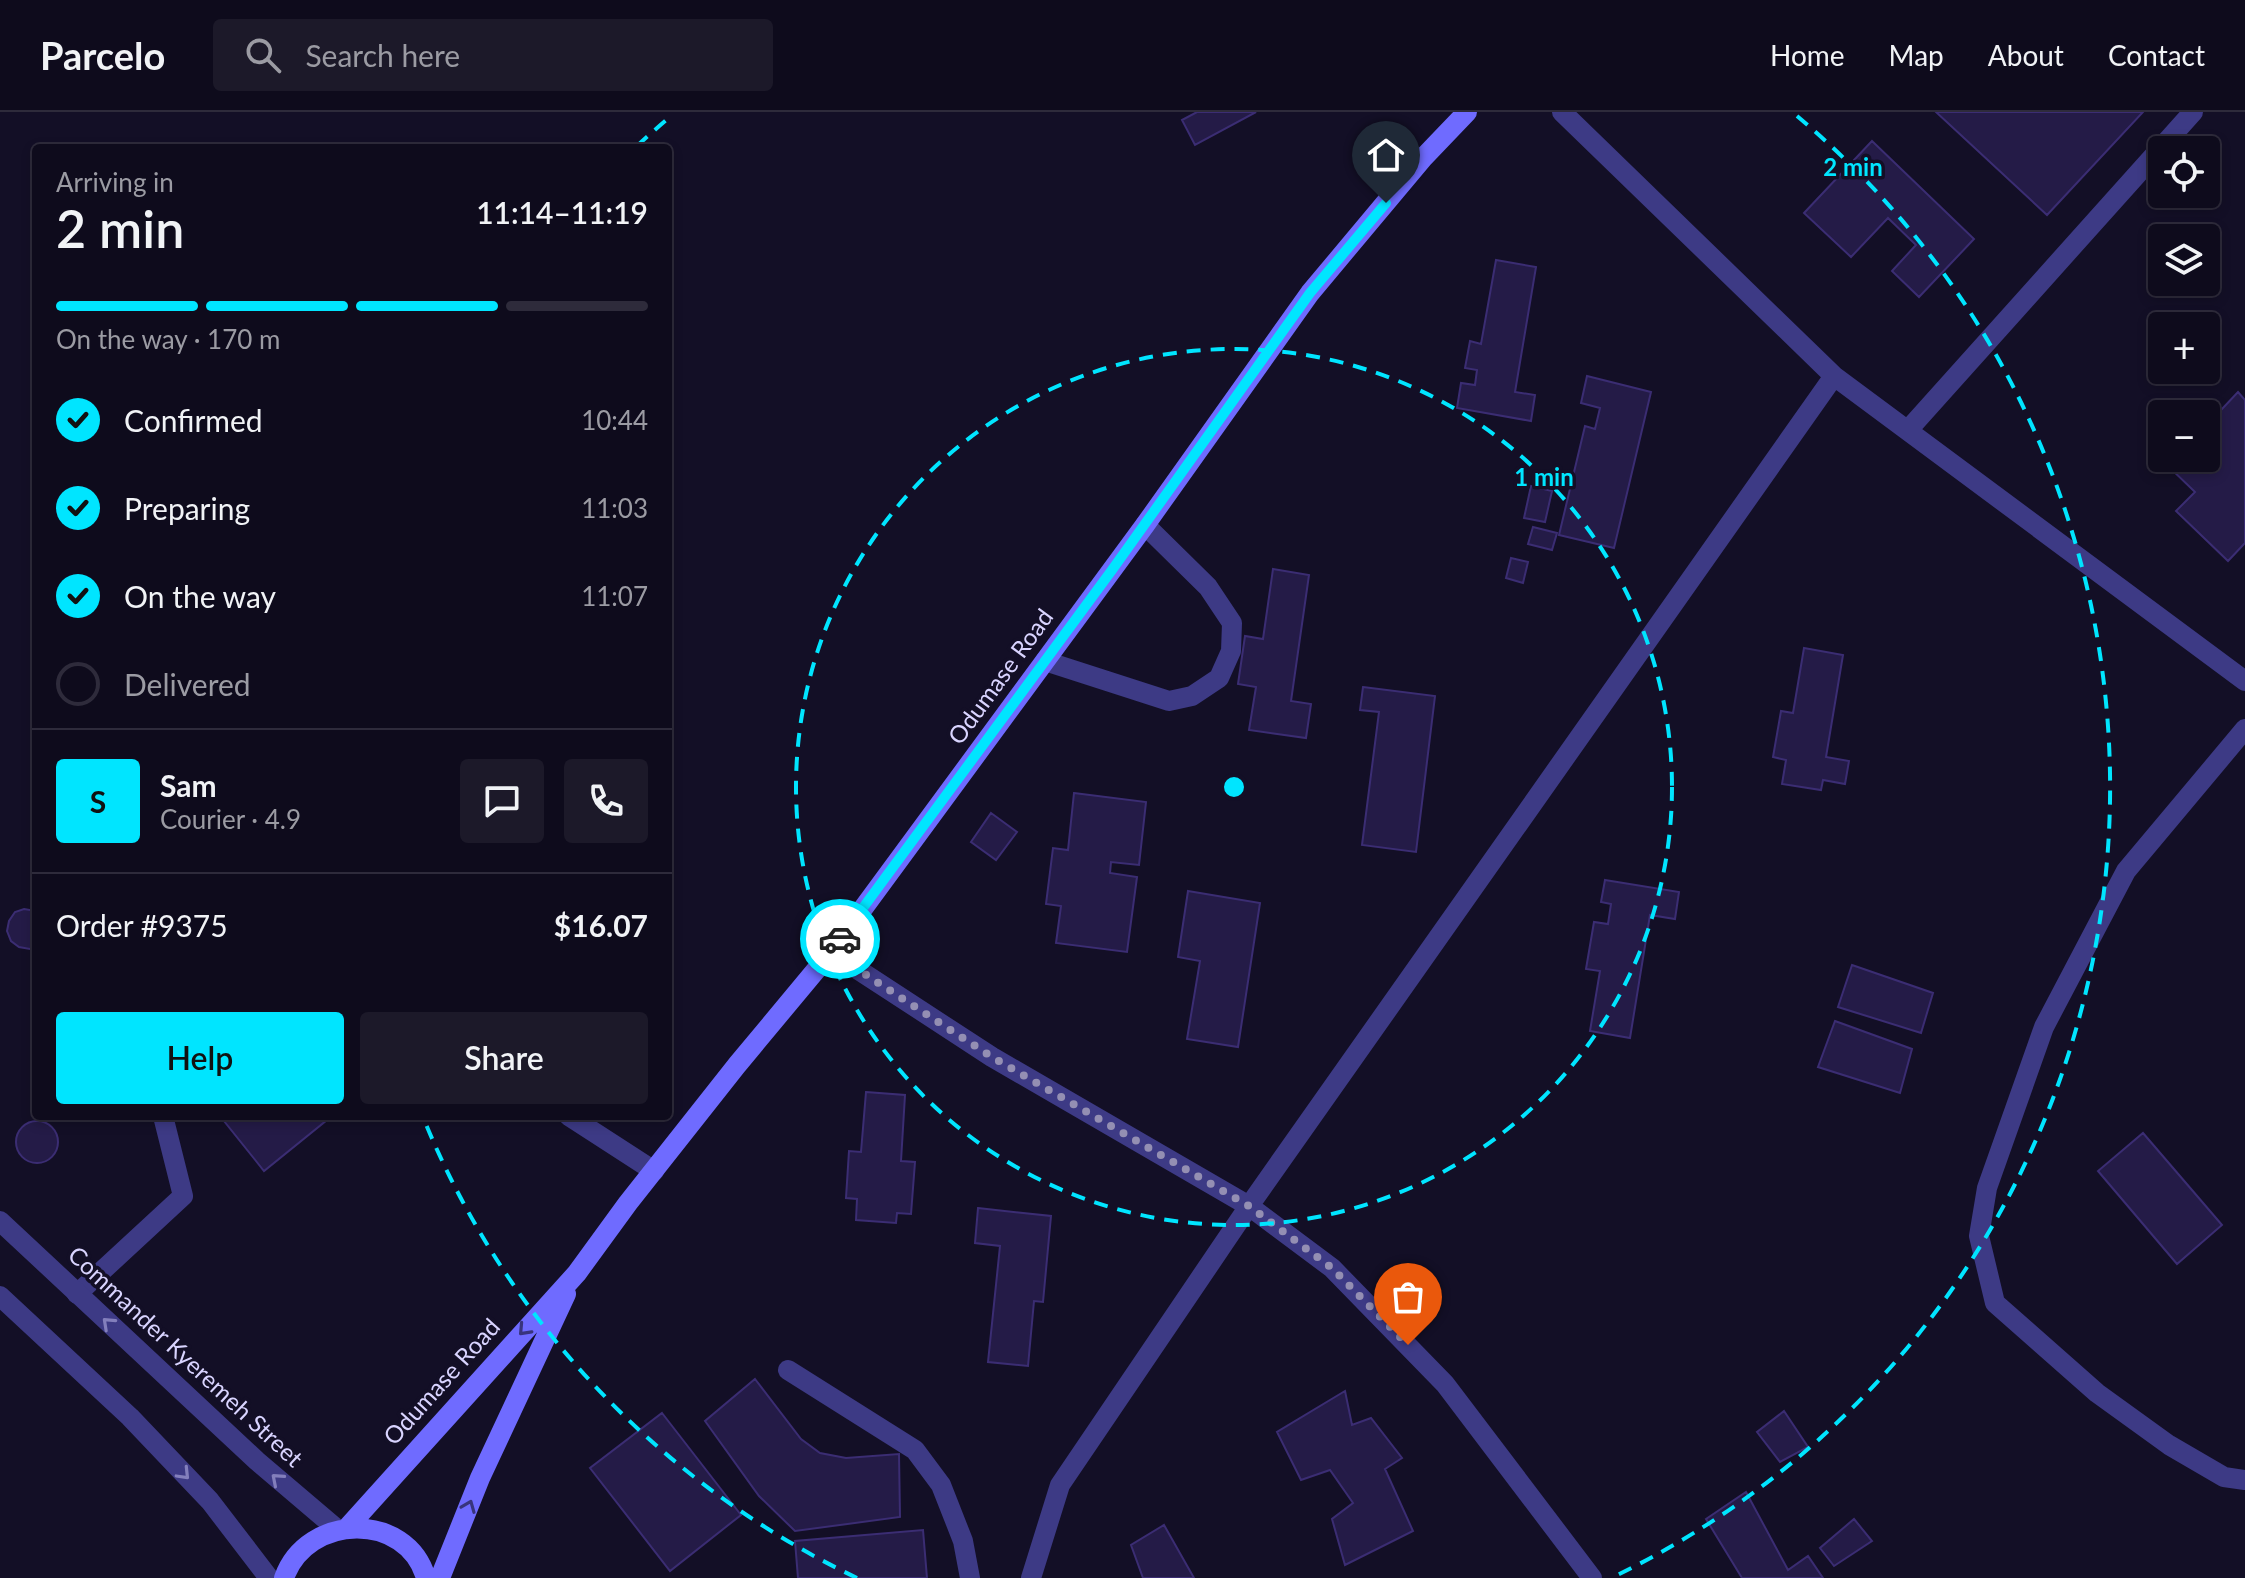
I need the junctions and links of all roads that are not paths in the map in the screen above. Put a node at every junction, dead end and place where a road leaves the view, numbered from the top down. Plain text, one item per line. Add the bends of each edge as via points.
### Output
1 (1467, 112) edge
2 (1562, 112) edge
3 (2193, 112) edge
4 (1834, 376) junction
5 (1908, 430) junction
6 (1145, 525) junction
7 (1045, 661) junction
8 (2245, 681) edge
9 (2245, 729) edge
10 (831, 952) junction
11 (164, 1120) edge
12 (575, 1120) edge
13 (654, 1171) junction
14 (1249, 1206) junction
15 (0, 1221) edge
16 (577, 1273) junction
17 (77, 1294) junction
18 (0, 1296) edge
19 (788, 1370) dead end
20 (2245, 1480) edge
21 (342, 1528) junction
22 (269, 1578) edge
23 (284, 1578) edge
24 (426, 1578) edge
25 (440, 1578) edge
26 (970, 1578) edge
27 (1031, 1578) edge
28 (1592, 1578) edge

1 - 6 main road, Odumase Road via 1310,293
2 - 4 street
3 - 5 street
4 - 5 street
4 - 14 street
5 - 8 street
6 - 7 main road, Odumase Road
6 - 7 street via 1208,587 1232,623 1231,651 1219,678 1192,696 1169,701
7 - 10 main road, Odumase Road
9 - 20 street via 2126,871 2044,1027 1987,1188 1979,1236 1995,1303 2097,1393 2169,1445 2224,1477
10 - 13 main road, Odumase Road
10 - 14 street via 992,1057
11 - 17 street via 183,1196
12 - 13 street
13 - 16 main road, Odumase Road
14 - 27 street via 1060,1485
14 - 28 street via 1332,1268 1445,1384
15 - 17 street, Commander Kyeremeh Street
16 -> 21 main road, Odumase Road
25 -> 16 main road, Odumase Road via 480,1478
21 -> 17 street, Commander Kyeremeh Street via 257,1461
18 -> 22 street via 210,1501
19 - 26 street via 915,1450 941,1485 963,1541
21 - 23 main road, Odumase Road via 299,1552
21 - 24 main road via 377,1530 404,1545

